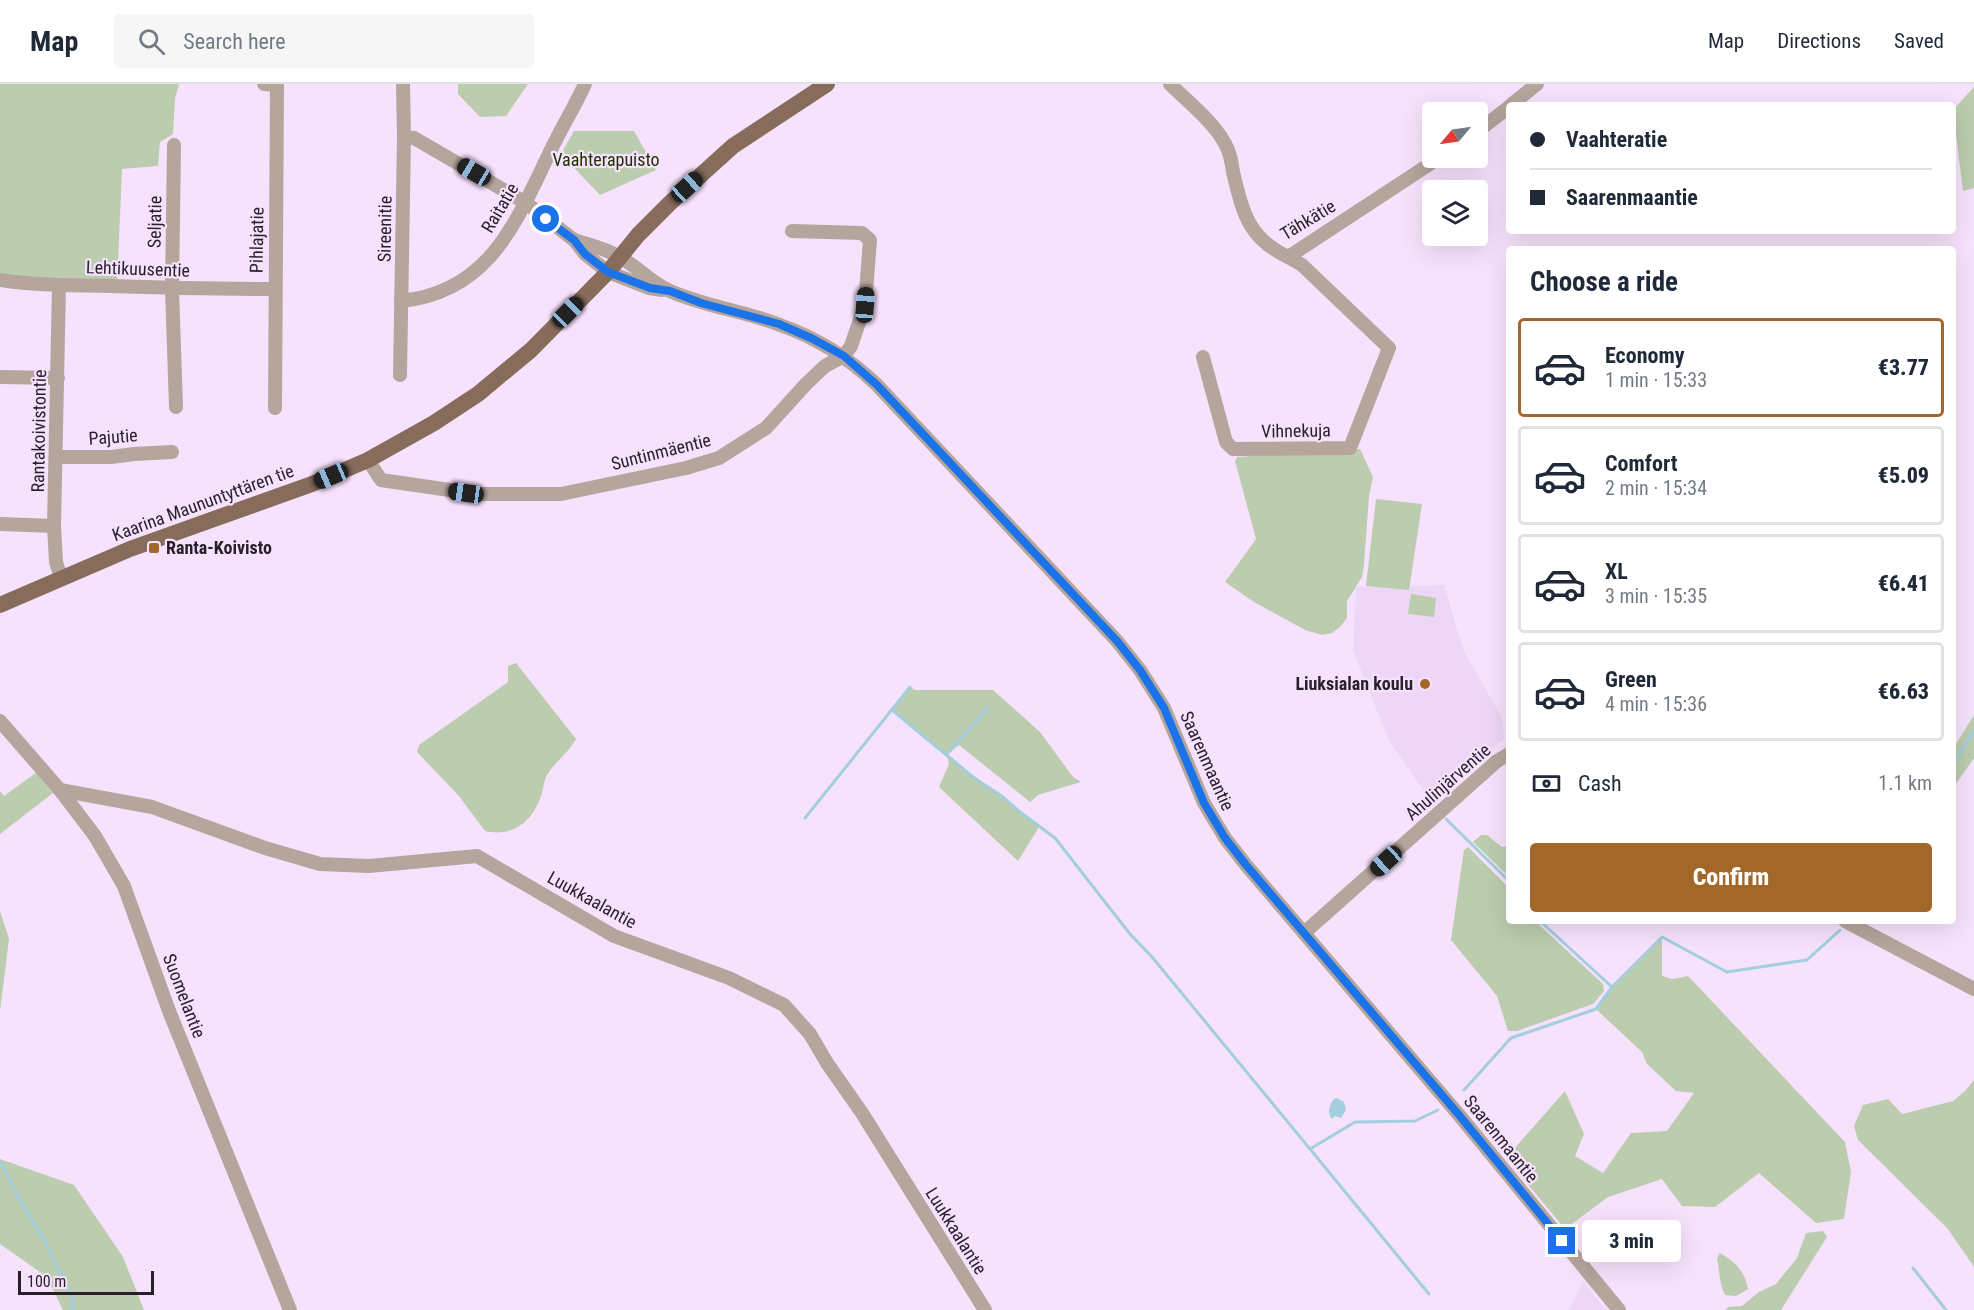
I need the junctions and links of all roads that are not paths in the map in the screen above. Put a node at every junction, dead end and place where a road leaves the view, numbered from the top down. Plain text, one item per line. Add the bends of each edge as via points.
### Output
1 (264, 84) edge
2 (403, 84) edge
3 (585, 84) edge
4 (827, 84) edge
5 (1170, 84) edge
6 (1537, 84) edge
7 (1515, 102) edge
8 (1506, 109) edge
9 (1488, 123) edge
10 (405, 137) junction
11 (174, 145) dead end
12 (1423, 168) edge
13 (526, 203) junction
14 (792, 231) dead end
15 (574, 240) junction
16 (620, 257) junction
17 (1288, 257) junction
18 (608, 272) junction
19 (0, 280) edge
20 (59, 285) junction
21 (172, 289) junction
22 (275, 289) junction
23 (670, 291) junction
24 (401, 301) junction
25 (844, 356) junction
26 (1203, 357) dead end
27 (400, 375) dead end
28 (0, 378) edge
29 (58, 378) junction
30 (176, 407) dead end
31 (275, 408) dead end
32 (172, 452) dead end
33 (57, 457) junction
34 (368, 460) junction
35 (0, 524) edge
36 (54, 526) junction
37 (61, 578) junction
38 (0, 605) edge
39 (0, 721) edge
40 (1506, 756) edge
41 (60, 790) junction
42 (1851, 924) edge
43 (1304, 933) junction
44 (1974, 990) edge
45 (290, 1310) edge
46 (985, 1310) edge
47 (1619, 1310) edge

1 - 22 street, Pihlajatie via 277,85
2 - 10 street, Sireenitie
3 - 13 street, Raitatie
4 - 16 main road, Kaarina Maununtyttären tie via 733,146 670,203
5 - 17 street, Tähkätie via 1211,124 1228,148 1242,210 1250,226 1269,248
6 - 7 street
8 - 9 street
10 - 13 street via 414,138
10 - 24 street, Sireenitie
11 - 21 street, Seljatie
12 - 17 street, Tähkätie
13 - 15 street
13 - 24 street, Raitatie via 483,267 455,285 421,299
14 - 25 street via 862,233 870,240 865,305
15 - 16 street, Saarenmaantie
15 - 18 street, Saarenmaantie
16 - 18 main road, Kaarina Maununtyttären tie
16 - 23 street, Saarenmaantie
17 - 26 street, Vihnekuja via 1302,265 1394,353 1350,448 1233,449 1226,442
18 - 23 street, Saarenmaantie
18 - 34 main road, Kaarina Maununtyttären tie via 531,350 478,394
19 - 20 street, Lehtikuusentie
20 - 21 street, Lehtikuusentie
20 - 29 street, Rantakoivistontie
21 - 22 street, Lehtikuusentie
21 - 30 street, Seljatie
22 - 31 street, Pihlajatie
23 - 25 street, Saarenmaantie via 779,324
24 - 27 street, Sireenitie
25 - 34 street, Suntinmäentie via 825,366 766,428 719,458 686,468 561,494 477,494 381,480
25 - 43 street, Saarenmaantie via 877,385 1117,641 1164,708 1204,803 1225,838
28 - 29 street via 39,385
29 - 33 street, Rantakoivistontie
32 - 33 street, Pajutie via 111,458
33 - 36 street, Rantakoivistontie
34 - 37 main road, Kaarina Maununtyttären tie
35 - 36 street
36 - 37 street, Rantakoivistontie
37 - 38 main road, Kaarina Maununtyttären tie
39 - 41 street, Suomelantie
40 - 43 street, Ahulinjärventie
41 - 45 street, Suomelantie via 95,836 124,886 169,1011
41 - 46 street, Luukkaalantie via 152,807 320,864 369,866 477,856 614,936 729,978 784,1005 810,1034
42 - 44 street
43 - 47 street, Saarenmaantie

